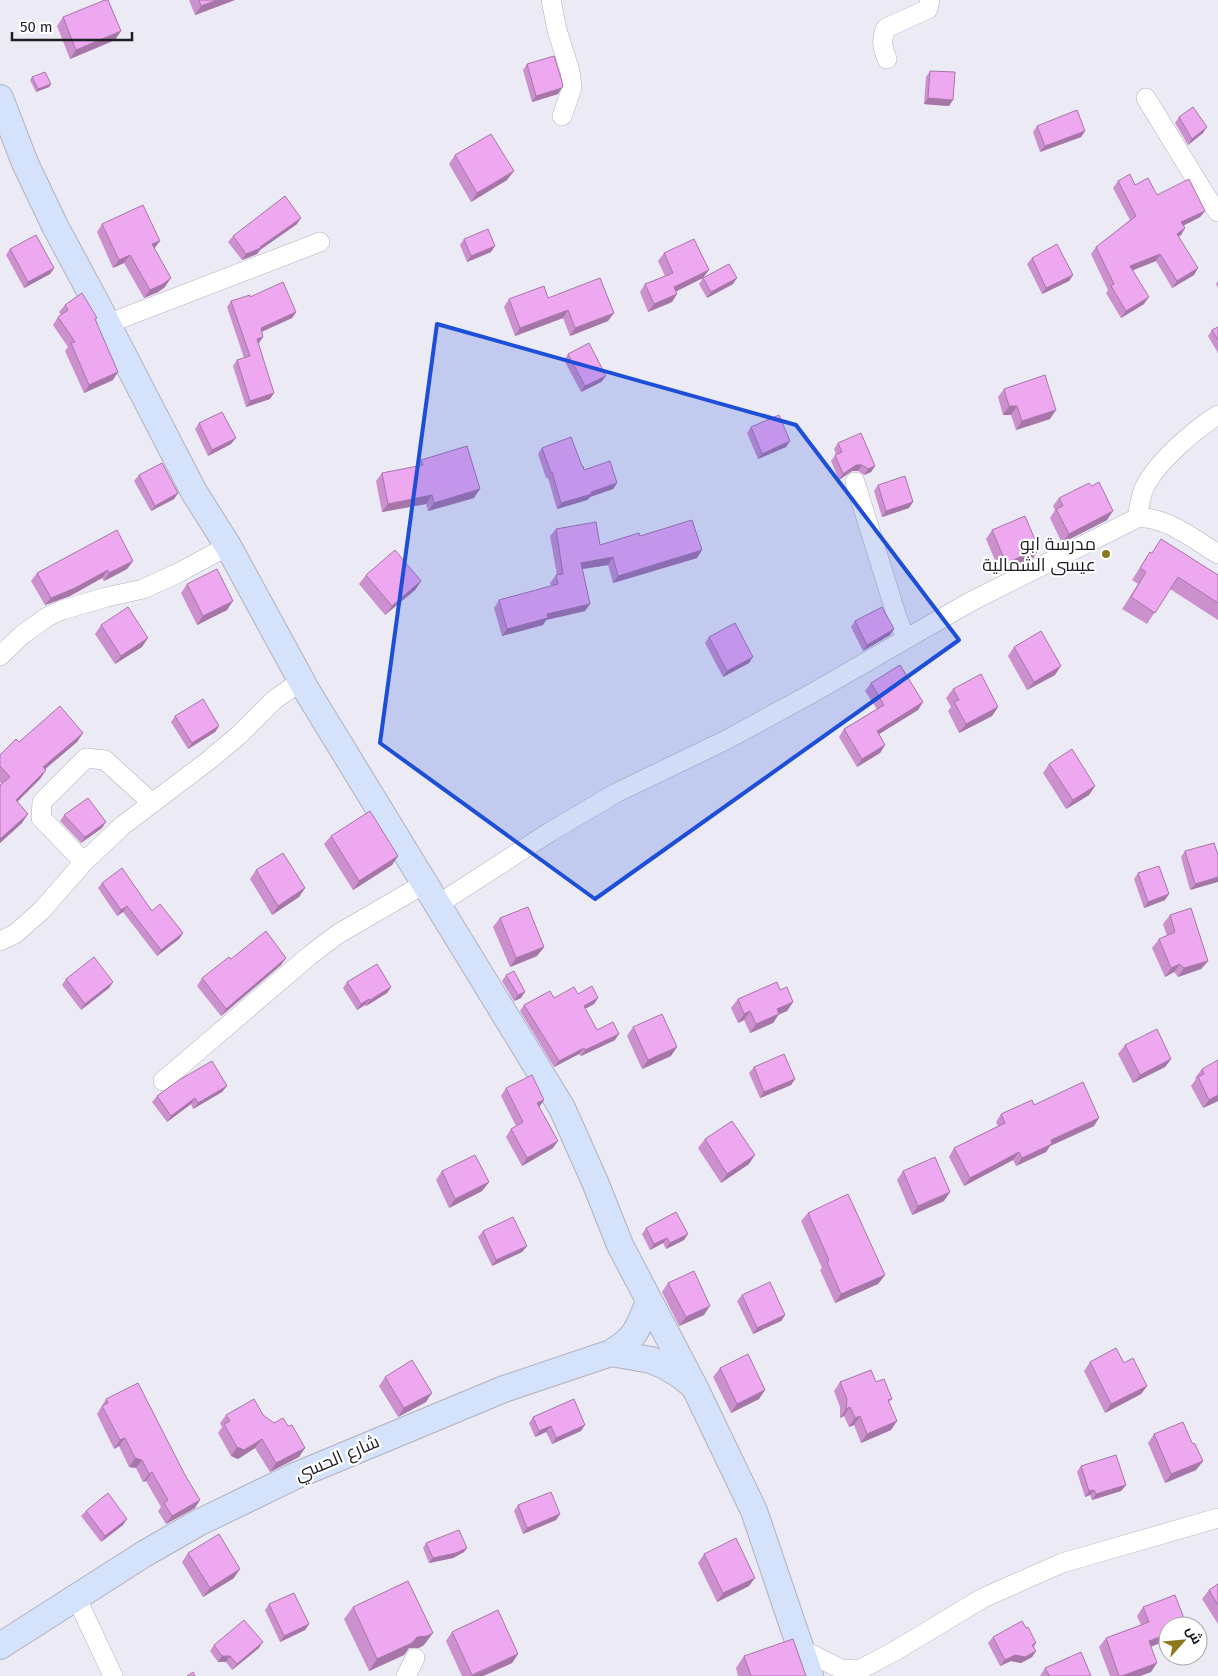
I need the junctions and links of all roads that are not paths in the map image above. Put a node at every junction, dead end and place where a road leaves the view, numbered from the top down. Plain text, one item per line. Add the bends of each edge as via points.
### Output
1 (551, 0) edge
2 (930, 0) edge
3 (887, 59) dead end
4 (0, 98) edge
5 (1146, 98) dead end
6 (562, 116) dead end
7 (1218, 212) edge
8 (320, 242) dead end
9 (108, 324) junction
10 (1218, 414) edge
11 (855, 482) dead end
12 (1137, 518) junction
13 (228, 546) junction
14 (1218, 554) edge
15 (906, 639) junction
16 (0, 656) edge
17 (301, 681) junction
18 (152, 803) junction
19 (84, 862) junction
20 (431, 894) junction
21 (0, 940) edge
22 (163, 1081) dead end
23 (649, 1302) junction
24 (611, 1353) junction
25 (695, 1388) junction
26 (1218, 1518) edge
27 (76, 1597) junction
28 (0, 1646) edge
29 (803, 1650) junction
30 (415, 1658) edge
31 (113, 1676) edge
32 (406, 1676) edge
33 (810, 1676) edge

1 - 6 street via 572,88
2 - 3 street via 928,9 886,28 882,48
4 - 9 street via 32,178
5 - 7 street
8 - 9 street
9 - 13 street via 194,492
10 - 12 street via 1185,439 1151,476 1143,491
11 - 15 street
12 - 14 street via 1147,517 1163,522
12 - 15 street via 970,602
13 - 16 street via 143,589 73,605 47,617
13 - 17 street
15 - 20 street via 726,740 616,793 550,832
17 - 18 street via 274,700 208,761
17 - 20 street
18 - 19 street
18 - 19 street via 105,760 86,758 42,802 41,818
19 - 21 street via 42,910 15,934
20 - 22 street via 338,934
20 - 23 street via 562,1108 620,1244
23 - 24 street via 631,1340
23 - 25 street
24 - 25 street, شارع الحسي via 651,1360 680,1374
24 - 27 street, شارع الحسي via 504,1389 295,1476 198,1523
25 - 29 street via 754,1511
26 - 29 street via 1062,1563 984,1598 859,1670 841,1670
27 - 28 street, شارع الحسي
27 - 31 street
29 - 33 street
30 - 32 street

